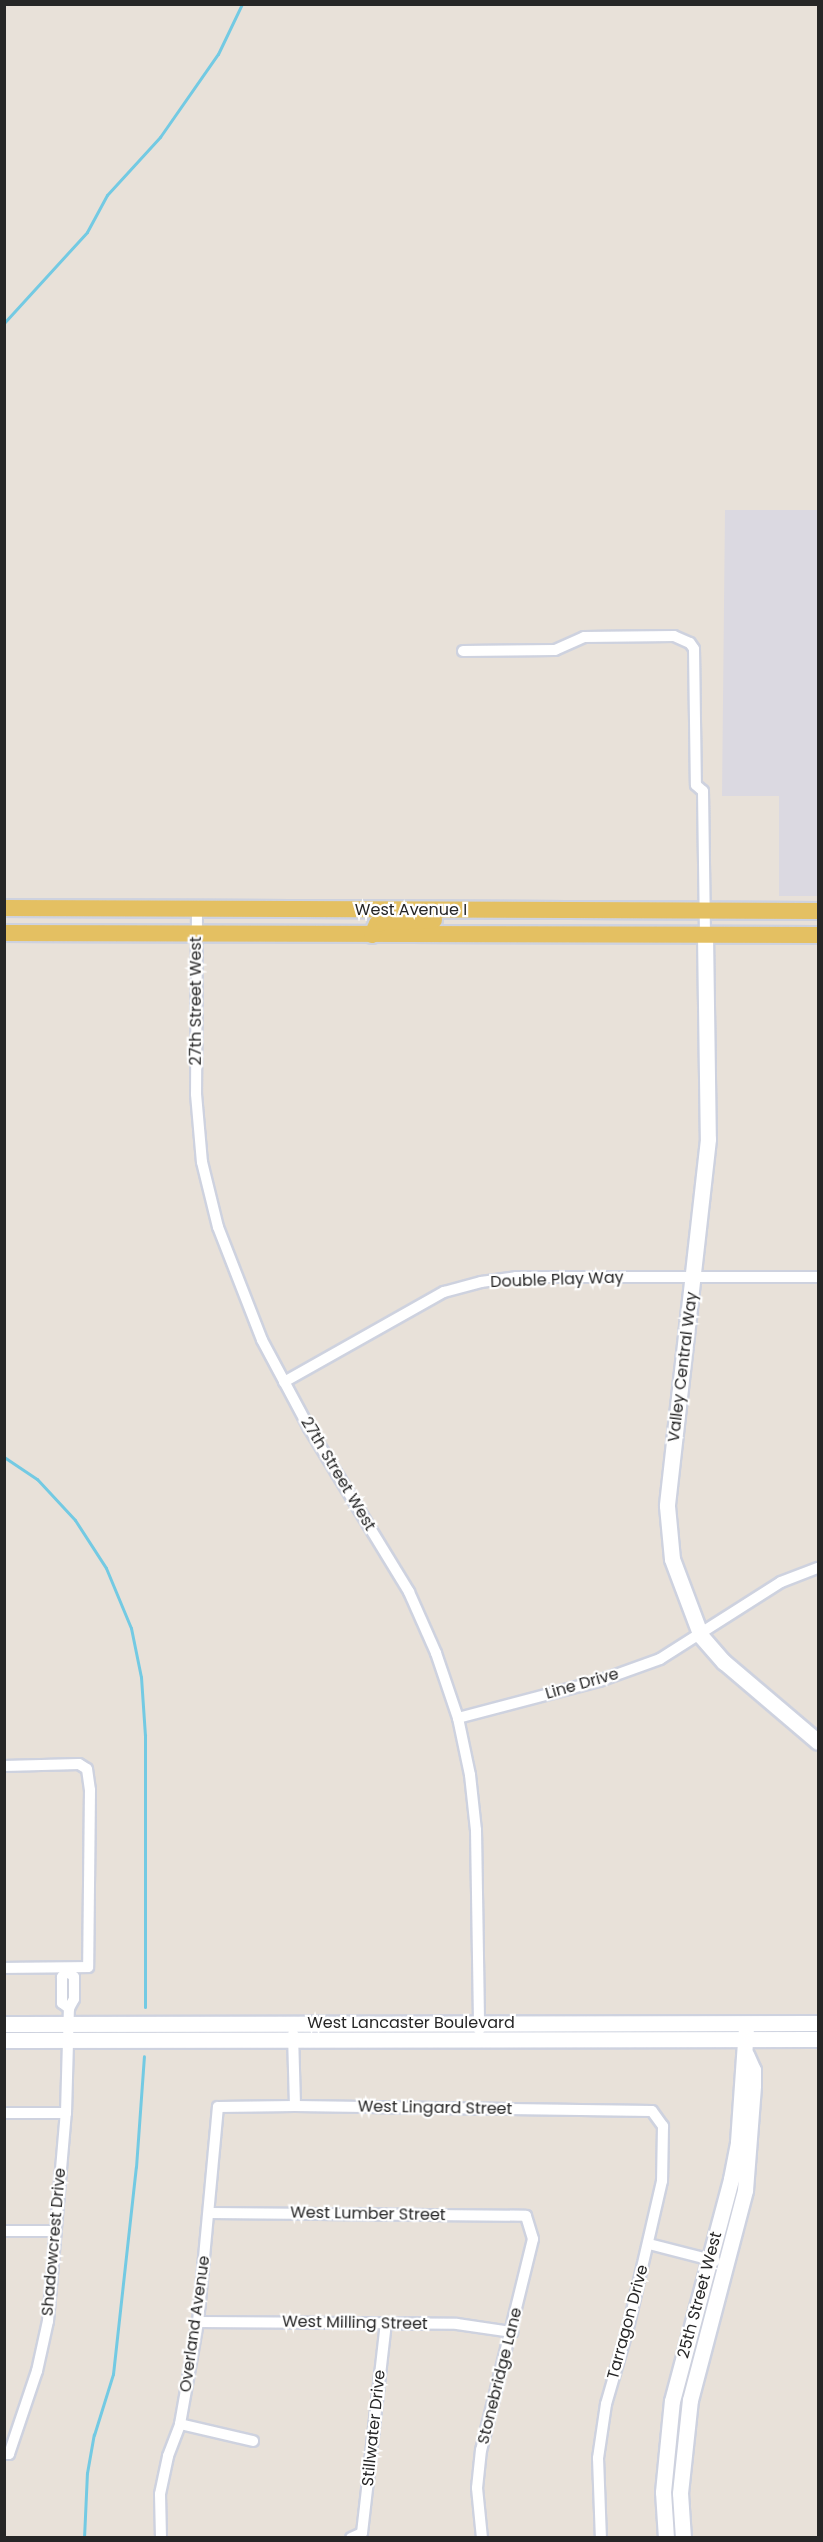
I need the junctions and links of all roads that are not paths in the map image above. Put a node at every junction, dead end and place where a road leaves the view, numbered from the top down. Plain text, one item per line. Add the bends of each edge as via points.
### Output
1 (463, 651) dead end
2 (4, 908) edge
3 (196, 909) junction
4 (456, 910) junction
5 (705, 911) junction
6 (819, 911) edge
7 (4, 933) edge
8 (196, 933) junction
9 (705, 934) junction
10 (372, 935) junction
11 (819, 935) edge
12 (693, 1278) junction
13 (819, 1278) edge
14 (284, 1382) junction
15 (819, 1568) edge
16 (701, 1636) junction
17 (458, 1718) junction
18 (819, 1742) edge
19 (4, 1766) edge
20 (4, 1968) edge
21 (67, 1969) junction
22 (479, 2023) junction
23 (819, 2023) edge
24 (4, 2025) edge
25 (293, 2031) junction
26 (68, 2032) junction
27 (479, 2039) junction
28 (746, 2039) junction
29 (819, 2039) edge
30 (4, 2040) edge
31 (295, 2106) junction
32 (218, 2107) joint
33 (652, 2111) joint
34 (4, 2113) edge
35 (66, 2113) junction
36 (210, 2212) junction
37 (525, 2216) joint
38 (4, 2231) edge
39 (55, 2231) junction
40 (649, 2244) junction
41 (709, 2260) junction
42 (725, 2264) junction
43 (198, 2322) junction
44 (386, 2323) junction
45 (512, 2332) junction
46 (180, 2424) junction
47 (253, 2440) dead end
48 (7, 2454) edge
49 (161, 2538) edge
50 (351, 2538) edge
51 (482, 2538) edge
52 (601, 2538) edge
53 (666, 2538) edge
54 (683, 2538) edge

1 - 5 street via 555,650 584,637 674,636 690,643 694,649 696,785 703,791
2 - 3 main road, West Avenue I
3 - 4 main road, West Avenue I
3 - 8 street, 27th Street West
4 - 5 main road, West Avenue I
4 - 10 main road via 440,920 377,924
5 - 6 main road, West Avenue I
5 - 9 street
7 - 8 main road, West Avenue I
8 - 10 main road, West Avenue I
8 - 14 street, 27th Street West via 196,1094 202,1162 233,1271
9 - 10 main road, West Avenue I
9 - 11 main road, West Avenue I
9 - 12 street, Valley Central Way via 708,1139
12 - 13 street, Double Play Way
12 - 14 street, Double Play Way via 516,1277 481,1282 444,1292
12 - 16 street, Valley Central Way via 667,1506 672,1560
14 - 17 street, 27th Street West via 409,1592 436,1653
15 - 16 street, Line Drive via 781,1582
16 - 17 street, Line Drive via 660,1659 599,1681
16 - 18 street, Valley Central Way via 732,1669
17 - 22 street, 27th Street West via 476,1830
19 - 21 street via 79,1764 87,1769 88,1967
20 - 21 street
21 - 26 street, Shadowcrest Drive via 74,1977
22 - 25 street, West Lancaster Boulevard
22 - 27 street, 27th Street West
22 - 28 street, West Lancaster Boulevard
23 - 28 street, West Lancaster Boulevard
24 - 26 street, West Lancaster Boulevard
25 - 26 street, West Lancaster Boulevard
25 - 27 street, West Lancaster Boulevard
25 - 31 street
26 - 30 street, West Lancaster Boulevard
26 - 35 street, Shadowcrest Drive
27 - 28 street, West Lancaster Boulevard
28 - 29 street, West Lancaster Boulevard
28 - 41 street, 25th Street West via 738,2142
28 - 42 street, 25th Street West via 753,2070 750,2143 745,2190
31 - 32 street, West Lingard Street
31 - 33 street, West Lingard Street
32 - 36 street, Overland Avenue
33 - 40 street, Tarragon Drive via 663,2126 662,2181
34 - 35 street
35 - 39 street, Shadowcrest Drive
36 - 37 street, West Lumber Street
36 - 43 street, Overland Avenue
37 - 45 street, Stonebridge Lane via 532,2239
38 - 39 street
39 - 48 street, Shadowcrest Drive via 48,2321 37,2371
40 - 41 street
40 - 52 street, Tarragon Drive via 606,2404 598,2458
41 - 42 street
41 - 53 street, 25th Street West via 672,2401 663,2492
42 - 54 street, 25th Street West via 690,2400 683,2443
43 - 44 street, West Milling Street
43 - 46 street, Overland Avenue
44 - 45 street, West Milling Street via 457,2324
44 - 50 street, Stillwater Drive via 362,2533
45 - 51 street, Stonebridge Lane via 481,2450 477,2488
46 - 47 street
46 - 49 street, Overland Avenue via 160,2494

